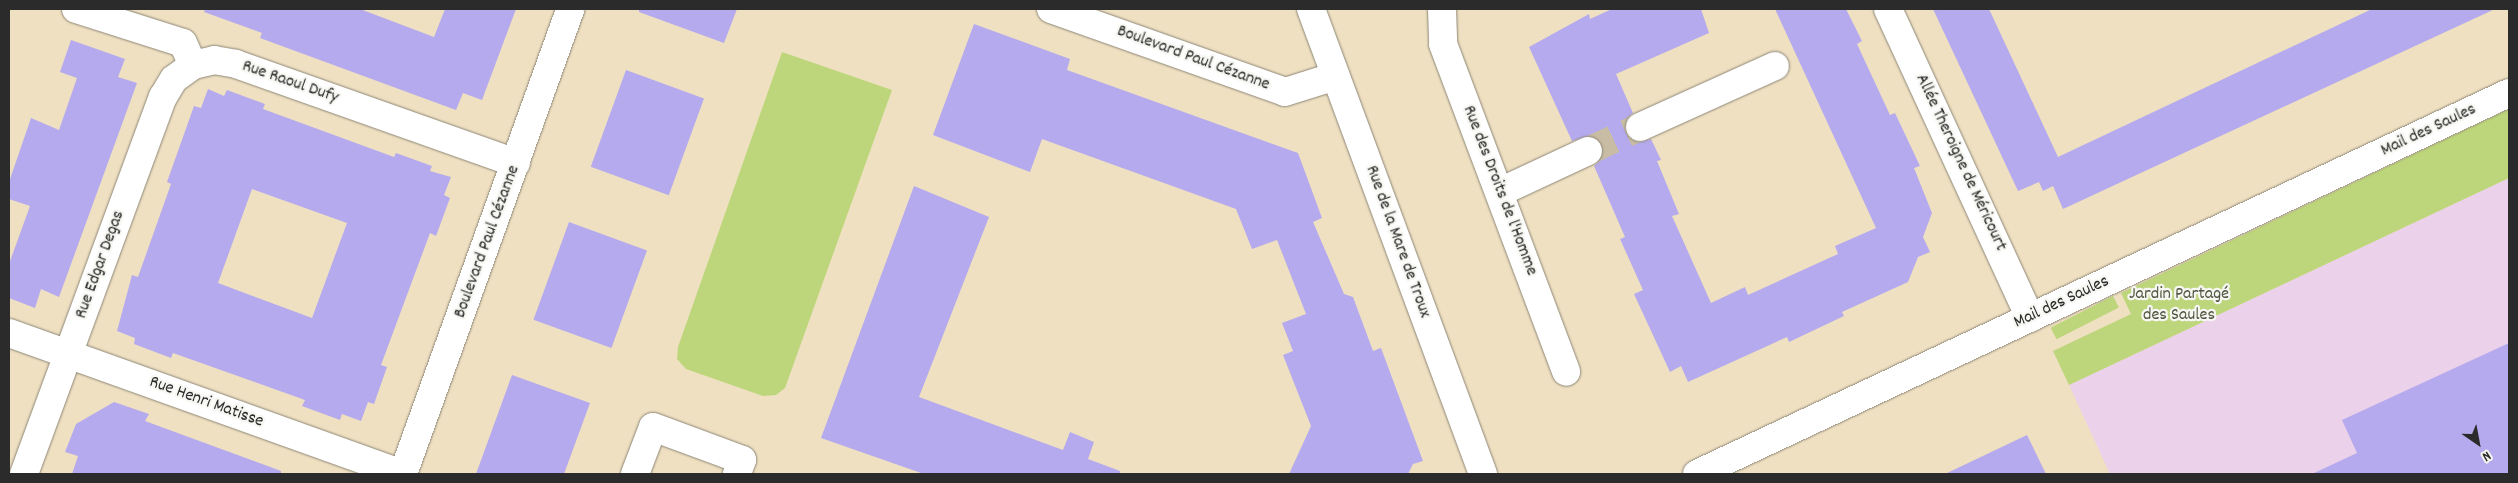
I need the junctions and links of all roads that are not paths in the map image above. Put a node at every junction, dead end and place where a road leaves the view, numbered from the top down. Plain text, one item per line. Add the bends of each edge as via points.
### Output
1 (76, 9) edge
2 (570, 9) edge
3 (1050, 9) edge
4 (1311, 9) edge
5 (1442, 9) edge
6 (1888, 9) edge
7 (193, 66) junction
8 (1775, 66) dead end
9 (1336, 76) junction
10 (2509, 93) edge
11 (1640, 127) tunnel mouth
12 (1588, 151) tunnel mouth
13 (516, 162) junction
14 (1500, 192) junction
15 (2030, 318) junction
16 (9, 333) edge
17 (68, 354) junction
18 (1566, 372) dead end
19 (24, 474) edge
20 (403, 474) edge
21 (635, 474) edge
22 (737, 474) edge
23 (1483, 474) edge
24 (1697, 474) edge

1 - 7 street via 183,43
2 - 13 street, Boulevard Paul Cézanne
3 - 9 street, Boulevard Paul Cézanne via 1285,92
4 - 9 street, Rue de la Mare de Troux
5 - 14 street, Rue des Droits de l'Homme via 1443,44
6 - 15 street, Allée Theroigne de Méricourt
7 - 13 street, Rue Raoul Dufy via 214,60 236,64
7 - 17 street, Rue Edgar Degas via 174,79 163,97
8 - 11 street
9 - 23 street, Rue de la Mare de Troux
10 - 15 street, Mail des Saules
12 - 14 street
13 - 20 street, Boulevard Paul Cézanne
14 - 18 street, Rue des Droits de l'Homme
15 - 24 street, Mail des Saules
16 - 17 street, Rue Henri Matisse
17 - 19 street, Rue Edgar Degas
17 - 20 street, Rue Henri Matisse
21 - 22 street via 653,427 742,460

